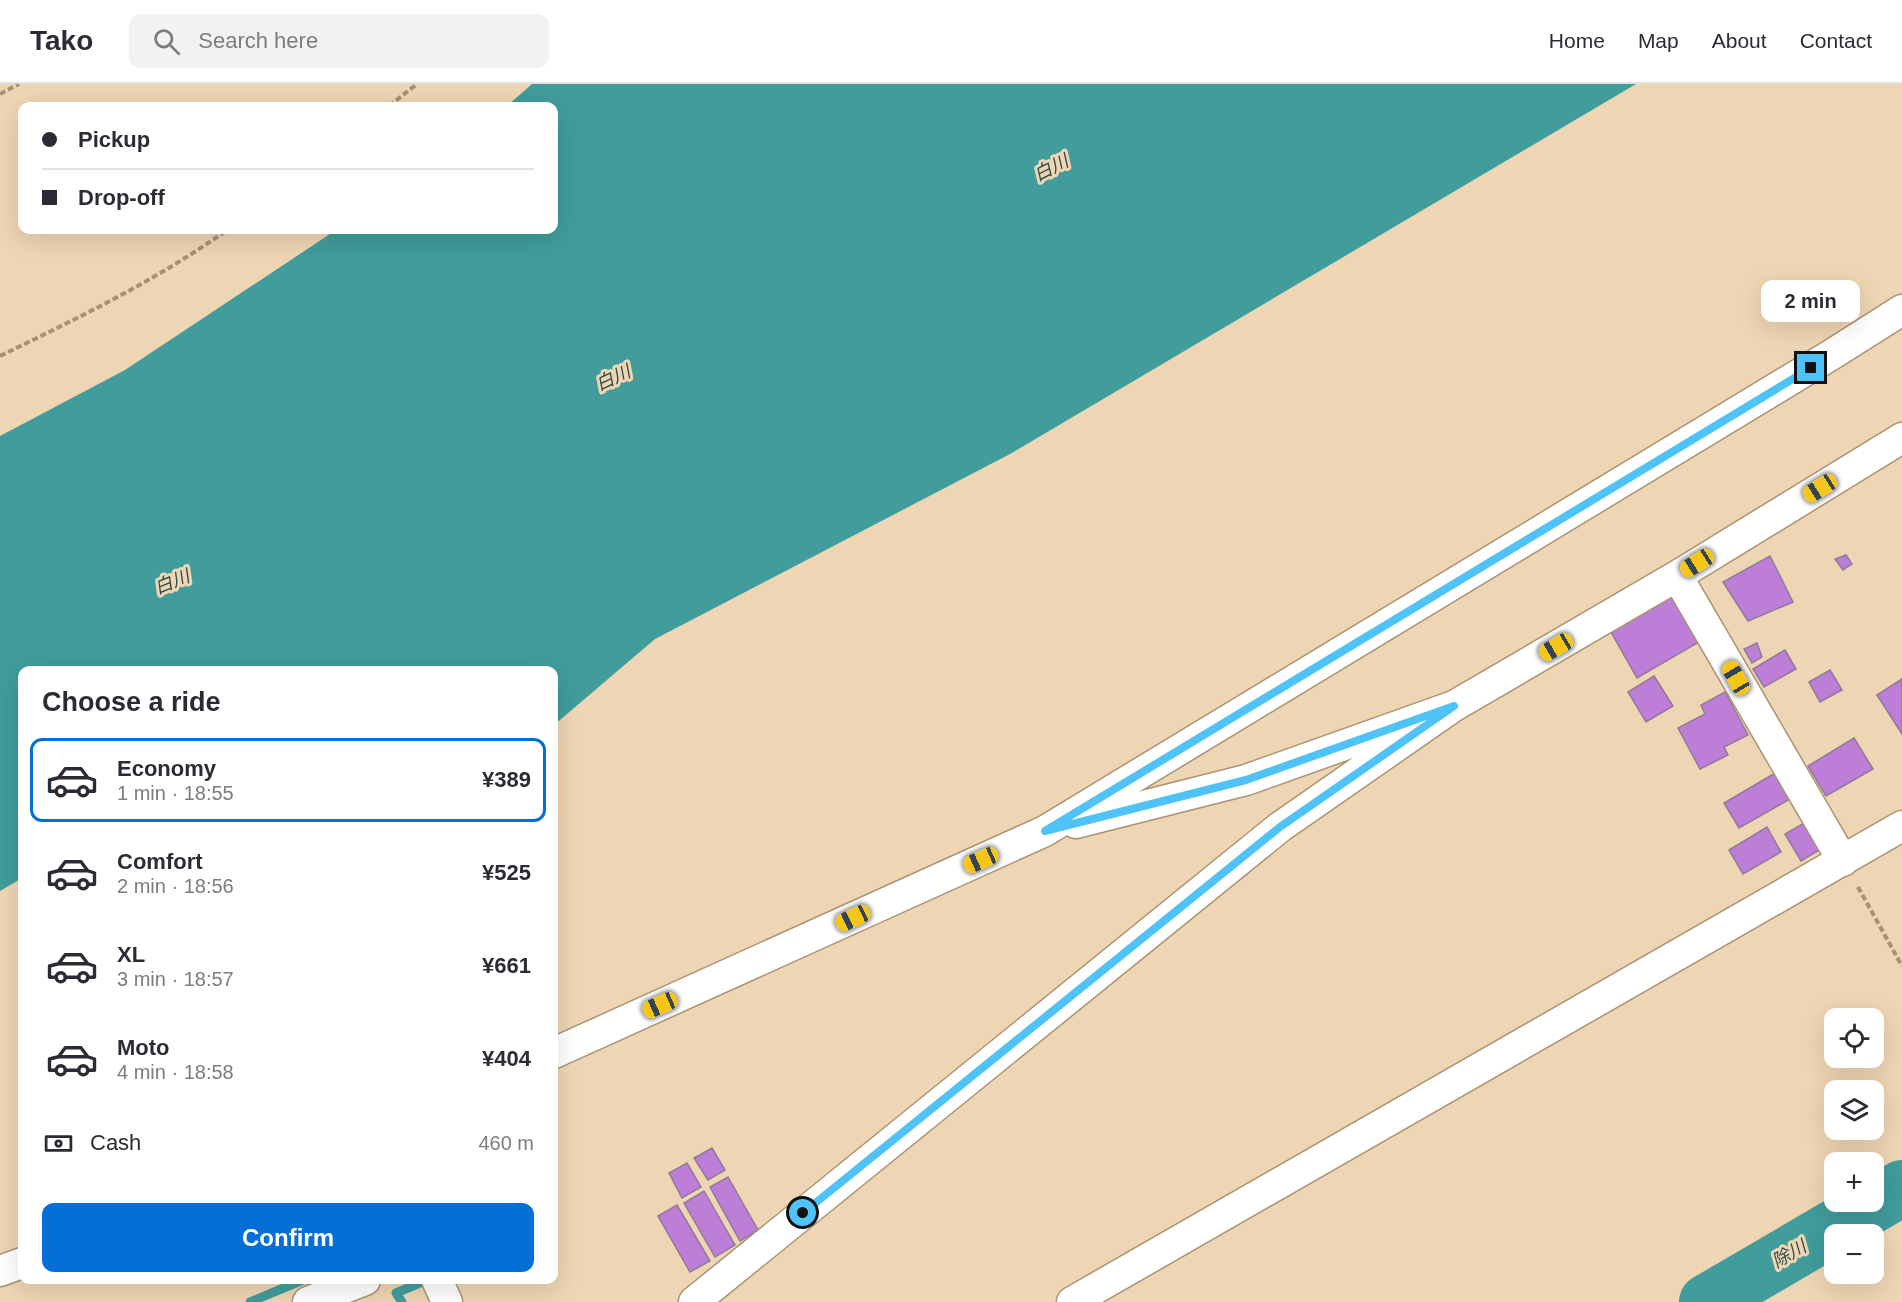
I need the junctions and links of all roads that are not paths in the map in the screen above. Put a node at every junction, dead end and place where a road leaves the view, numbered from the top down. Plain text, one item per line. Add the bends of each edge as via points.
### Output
1 (1902, 310) edge
2 (1902, 438) edge
3 (1677, 576) junction
4 (1454, 706) junction
5 (1902, 826) edge
6 (1045, 831) junction
7 (1843, 861) junction
8 (558, 1051) edge
9 (18, 1264) edge
10 (0, 1271) edge
11 (355, 1284) edge
12 (439, 1284) edge
13 (308, 1302) edge
14 (447, 1302) edge
15 (694, 1302) edge
16 (1072, 1302) edge

1 - 6 street
2 - 3 street
3 - 4 street
3 - 7 street
4 - 6 street via 1246,780
4 - 15 street via 1280,827
5 - 7 street
6 - 8 street
7 - 16 street
9 - 10 street
11 - 13 street
12 - 14 street

